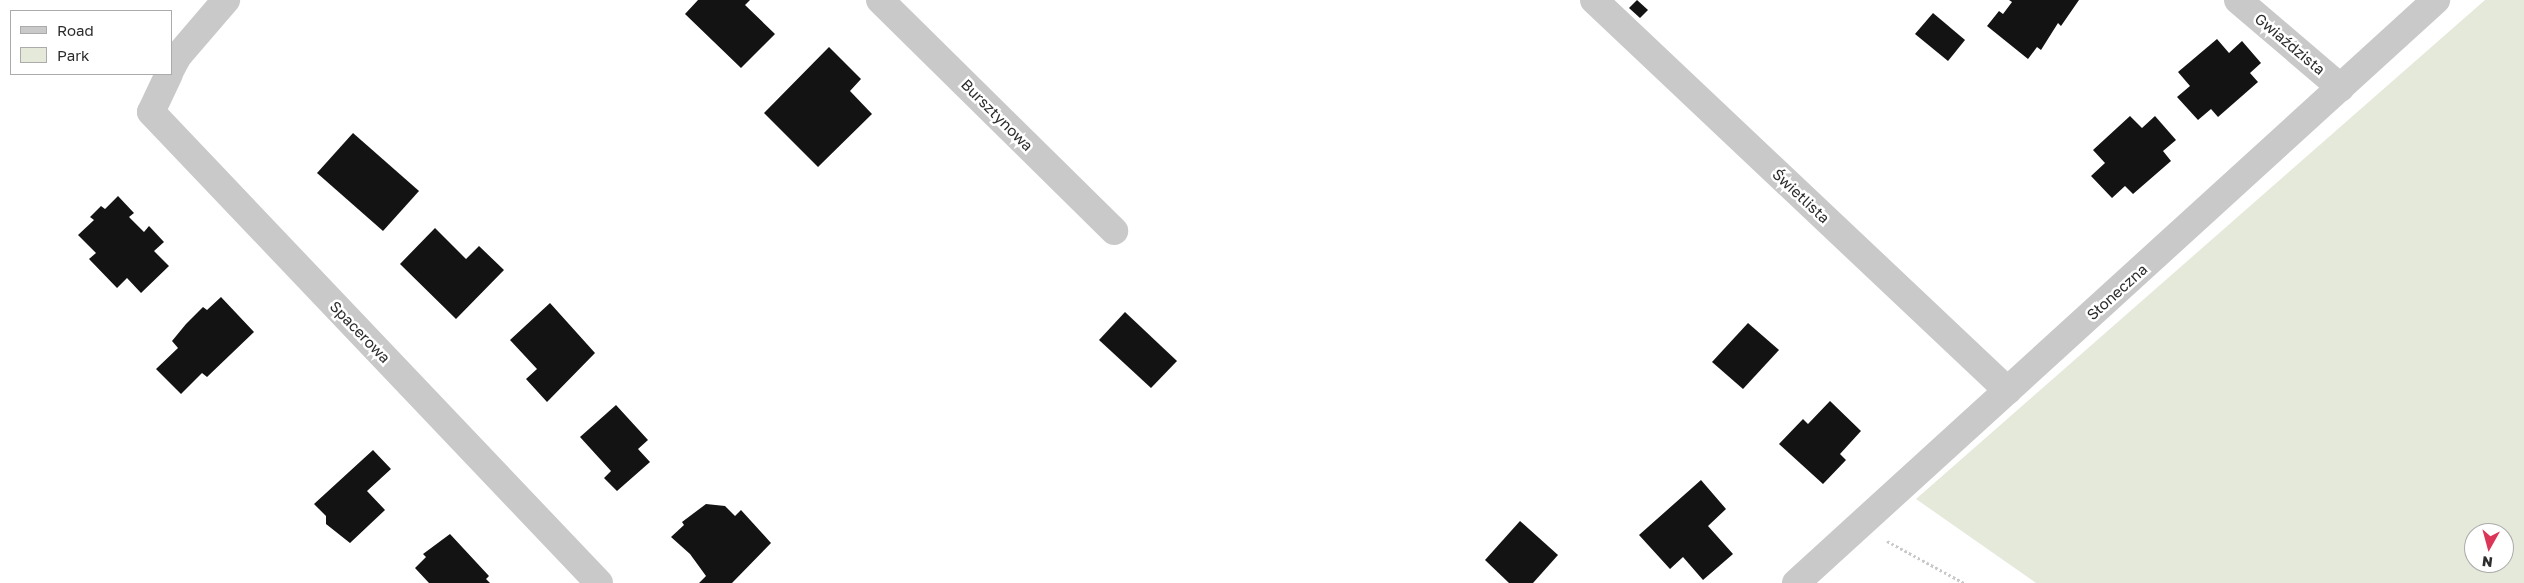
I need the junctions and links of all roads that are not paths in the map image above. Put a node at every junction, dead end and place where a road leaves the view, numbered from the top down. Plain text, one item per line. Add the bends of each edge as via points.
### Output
1 (226, 0) edge
2 (880, 0) edge
3 (1594, 0) edge
4 (2238, 0) edge
5 (2436, 0) edge
6 (172, 67) edge
7 (169, 75) edge
8 (2341, 88) junction
9 (1114, 231) dead end
10 (2008, 391) junction
11 (598, 583) edge
12 (1796, 583) edge

1 - 6 street
2 - 9 street, Bursztynowa
3 - 10 street, Świetlista
4 - 8 street, Gwiaździsta
5 - 8 street, Słoneczna
7 - 11 street, Spacerowa via 151,112
8 - 10 street, Słoneczna
10 - 12 street, Słoneczna

